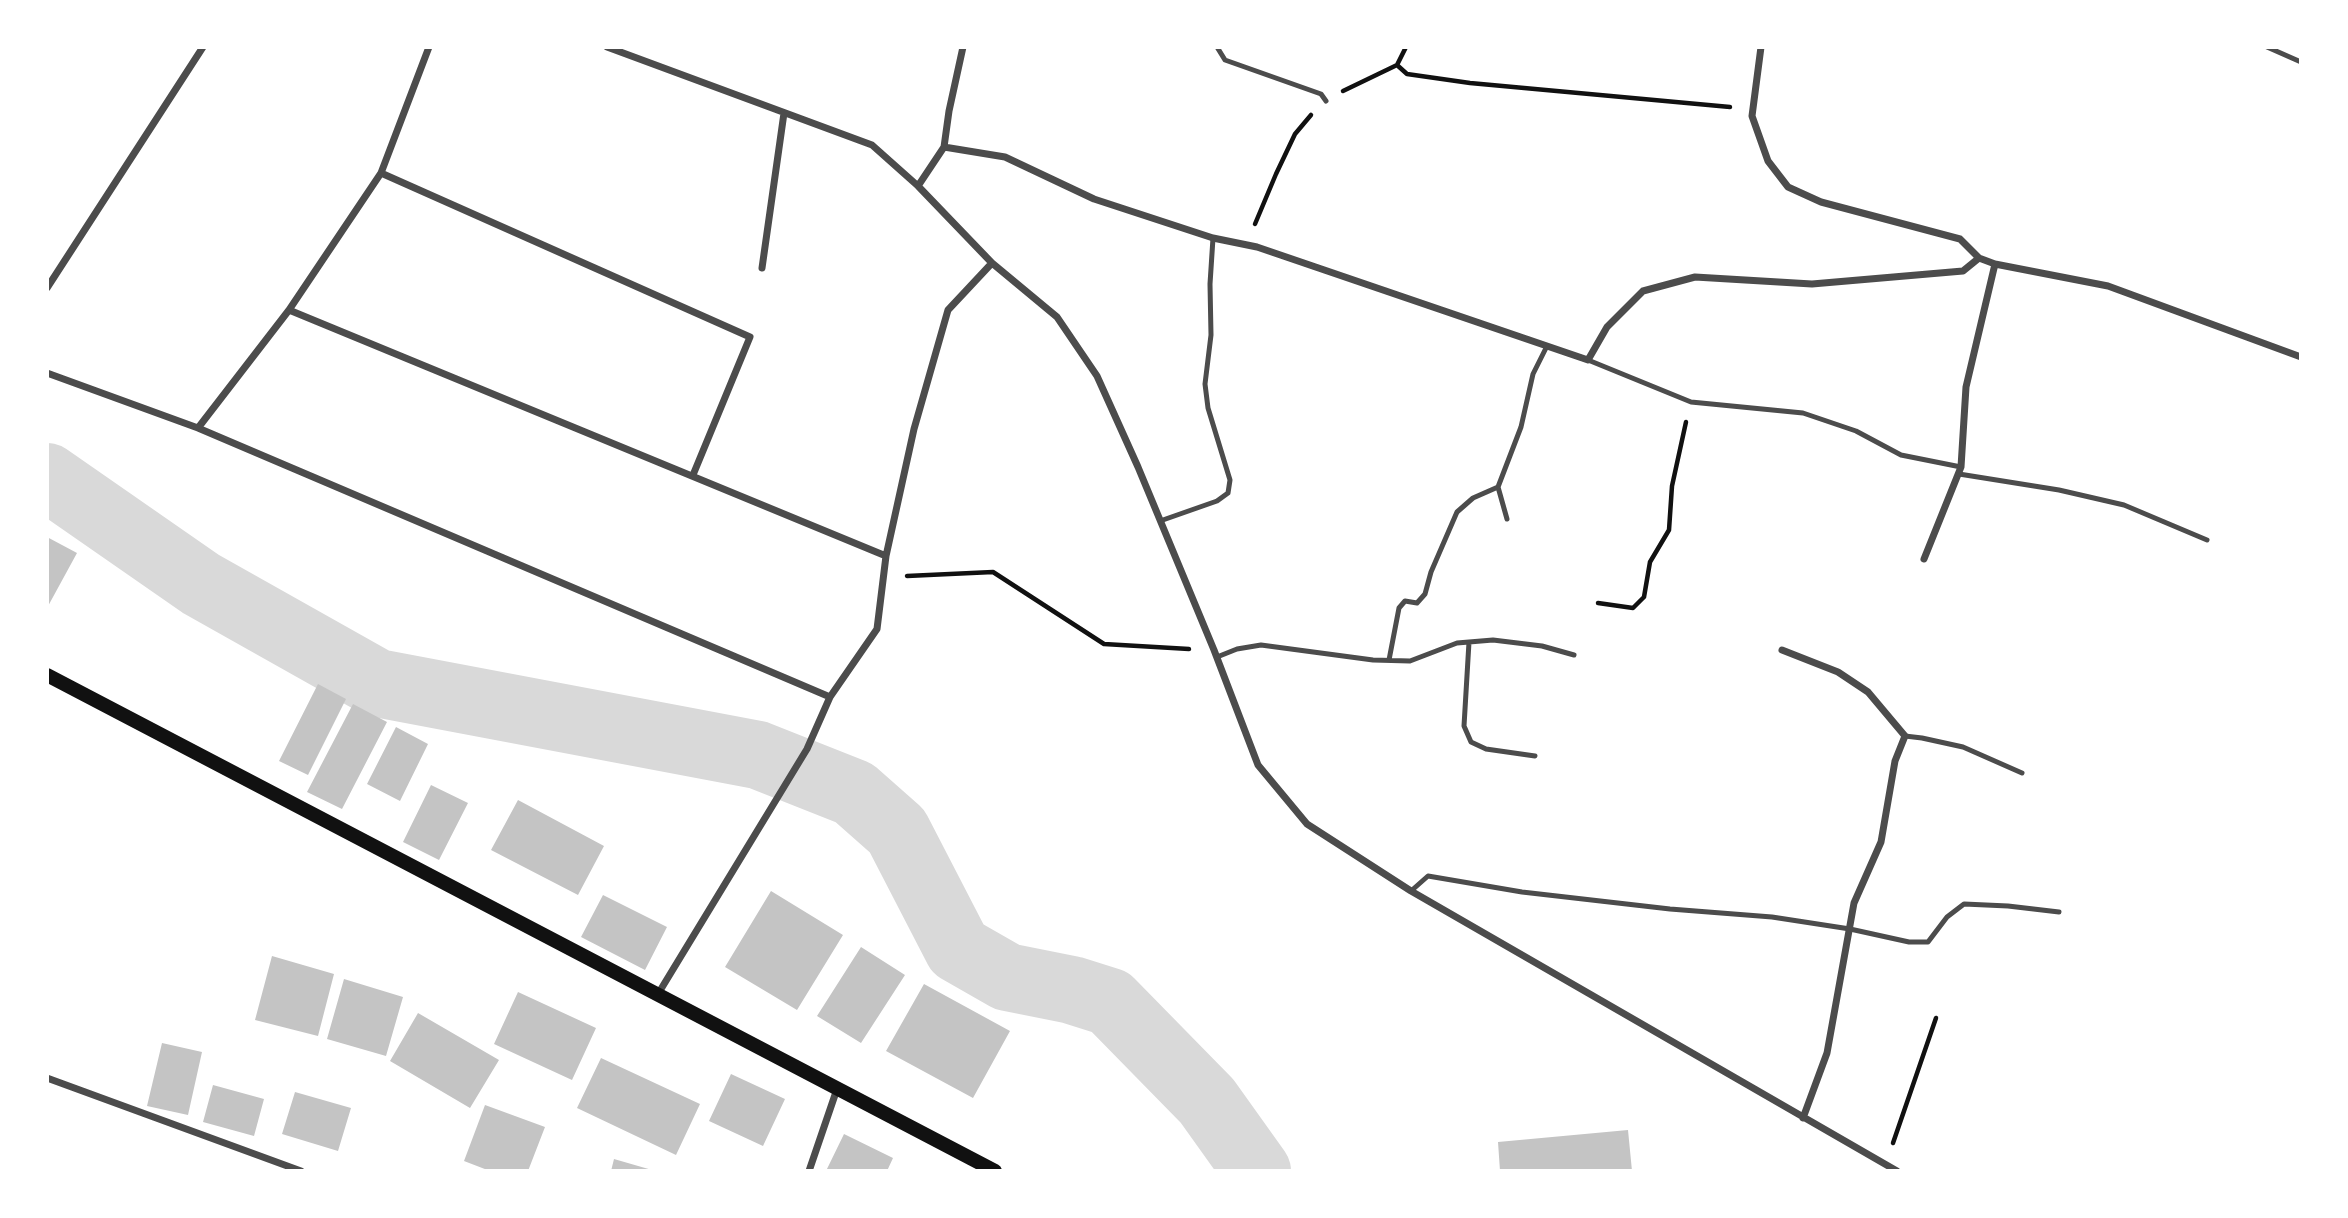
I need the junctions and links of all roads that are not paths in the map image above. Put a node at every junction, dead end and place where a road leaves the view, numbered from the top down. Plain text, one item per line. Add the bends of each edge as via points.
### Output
1 (203, 47) edge
2 (429, 47) edge
3 (607, 47) edge
4 (963, 47) edge
5 (1217, 47) edge
6 (1761, 47) edge
7 (2267, 47) edge
8 (2301, 62) edge
9 (1326, 101) road end
10 (783, 113) junction
11 (944, 147) junction
12 (381, 173) junction
13 (918, 186) junction
14 (1213, 238) junction
15 (1979, 258) junction
16 (992, 263) junction
17 (1995, 264) junction
18 (762, 268) dead end
19 (47, 288) edge
20 (289, 310) junction
21 (1547, 346) junction
22 (2301, 346) edge
23 (2289, 351) junction
24 (2301, 357) edge
25 (1588, 359) junction
26 (47, 373) edge
27 (198, 428) junction
28 (1960, 471) junction
29 (693, 475) junction
30 (1498, 487) junction
31 (1507, 519) dead end
32 (1160, 521) junction
33 (2207, 540) dead end
34 (886, 555) junction
35 (1924, 559) dead end
36 (1469, 642) junction
37 (1782, 650) dead end
38 (1215, 653) junction
39 (1574, 655) dead end
40 (1389, 660) junction
41 (47, 675) edge
42 (830, 697) junction
43 (1905, 736) junction
44 (1535, 756) dead end
45 (2022, 772) dead end
46 (1411, 891) junction
47 (2059, 912) dead end
48 (1850, 929) junction
49 (658, 994) junction
50 (47, 1078) edge
51 (838, 1088) junction
52 (1803, 1118) junction
53 (301, 1171) edge
54 (809, 1171) edge
55 (995, 1171) edge
56 (1897, 1171) edge

1 - 19 street
2 - 12 street
3 - 10 street
4 - 11 street
5 - 9 lane via 1225,60 1321,94
6 - 15 street via 1752,116 1768,161 1788,187 1821,202 1960,239
7 - 8 lane
10 - 13 street via 872,145
10 - 18 street
11 - 13 street
11 - 14 street via 1005,157 1094,199
12 - 20 street
12 - 29 street via 750,337
13 - 16 street
14 - 21 street
14 - 32 lane via 1212,335 1205,384 1230,480 1228,493
15 - 17 street
15 - 25 street via 1963,271 1812,284 1695,277 1643,291 1606,327
16 - 32 street via 1057,317 1097,376
16 - 34 street via 948,310 914,429
17 - 23 street via 2108,286
17 - 28 street via 1966,387
20 - 27 street
20 - 29 street
21 - 25 street
21 - 30 lane via 1533,374 1521,427
22 - 23 street
23 - 24 street
25 - 28 lane via 1691,402 1803,413 1856,431 1901,455
26 - 27 street
27 - 42 street
28 - 33 lane via 2124,505
28 - 35 street
29 - 34 street
30 - 31 lane
30 - 40 lane via 1473,498 1457,512 1425,594 1417,603 1405,601 1399,608
32 - 38 street
34 - 42 street via 877,629
36 - 39 lane via 1542,646
36 - 40 lane via 1410,661
36 - 44 lane via 1464,726 1471,742 1486,749
37 - 43 street via 1838,672 1868,692
38 - 40 lane via 1261,645
38 - 46 street via 1258,765 1266,775 1307,824
41 - 49 main road
42 - 49 street via 807,749
43 - 45 lane via 1963,747
43 - 48 street via 1895,761 1881,842 1854,903
46 - 48 lane via 1429,876 1522,892 1772,916
46 - 52 street
47 - 48 lane via 1964,904 1928,942
48 - 52 street via 1827,1053
49 - 51 main road
50 - 53 street
51 - 54 street
51 - 55 main road
52 - 56 street

